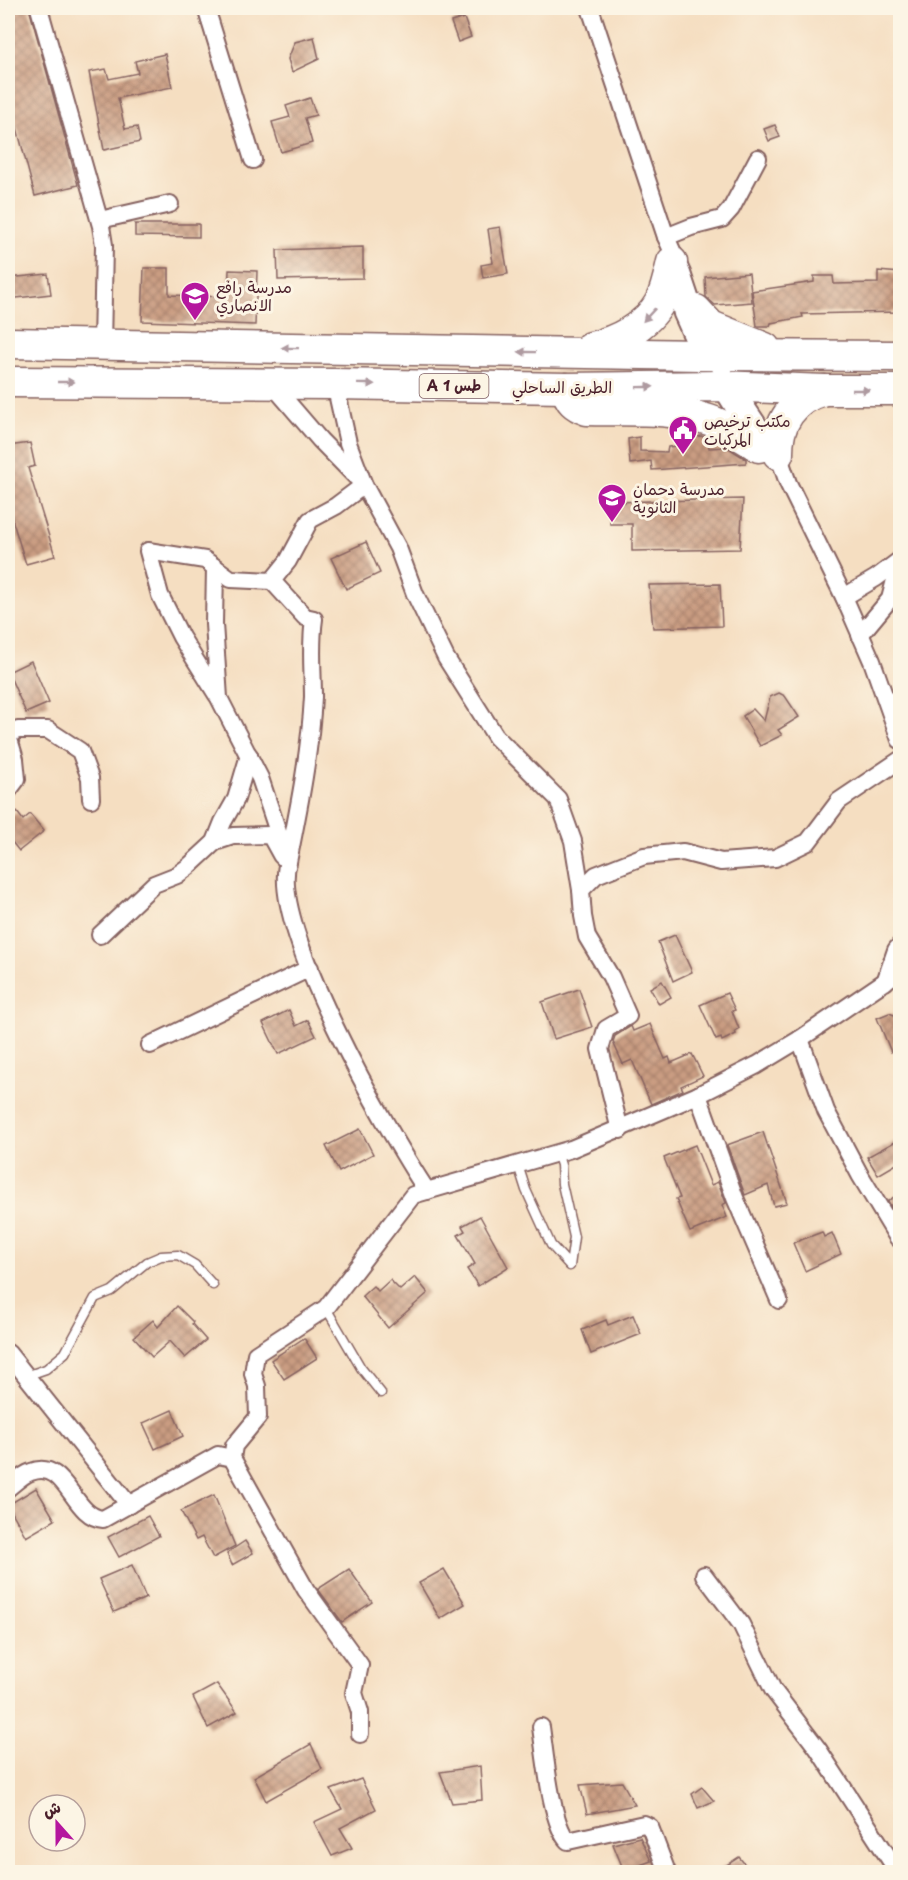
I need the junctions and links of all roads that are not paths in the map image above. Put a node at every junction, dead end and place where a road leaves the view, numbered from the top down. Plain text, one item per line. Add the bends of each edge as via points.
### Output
1 (39, 8) edge
2 (206, 8) edge
3 (590, 8) edge
4 (758, 158) dead end
5 (253, 160) dead end
6 (170, 204) dead end
7 (100, 220) junction
8 (670, 249) junction
9 (696, 310) junction
10 (8, 343) edge
11 (102, 346) junction
12 (563, 352) junction
13 (706, 355) junction
14 (782, 355) junction
15 (900, 356) edge
16 (8, 382) edge
17 (271, 383) junction
18 (335, 384) junction
19 (728, 387) junction
20 (566, 388) junction
21 (825, 390) junction
22 (900, 390) edge
23 (769, 451) junction
24 (364, 484) junction
25 (900, 561) edge
26 (215, 567) junction
27 (272, 581) junction
28 (895, 596) edge
29 (844, 597) junction
30 (860, 635) junction
31 (219, 698) junction
32 (8, 735) edge
33 (900, 740) edge
34 (249, 755) junction
35 (900, 760) edge
36 (8, 791) edge
37 (91, 800) dead end
38 (215, 842) junction
39 (288, 862) junction
40 (581, 890) junction
41 (100, 935) dead end
42 (900, 945) edge
43 (310, 968) junction
44 (900, 971) edge
45 (885, 982) junction
46 (800, 1039) junction
47 (150, 1045) dead end
48 (698, 1095) junction
49 (620, 1130) junction
50 (557, 1153) junction
51 (518, 1165) junction
52 (427, 1191) junction
53 (898, 1238) dead end
54 (213, 1286) dead end
55 (779, 1300) dead end
56 (326, 1308) junction
57 (8, 1353) edge
58 (26, 1376) junction
59 (381, 1393) dead end
60 (232, 1458) junction
61 (8, 1488) edge
62 (129, 1505) junction
63 (704, 1575) dead end
64 (541, 1727) dead end
65 (360, 1734) dead end
66 (667, 1872) edge
67 (898, 1872) edge

1 - 7 street
2 - 5 street
3 - 8 street
4 - 8 street via 722,219 691,226
6 - 7 street
7 - 11 street via 104,245
8 - 9 street
8 -> 12 highway via 659,304 651,315 610,341
8 - 13 street via 682,314
9 - 13 street
9 - 14 highway via 722,332
10 - 11 highway, الطريق الساحلي / A 1 طس
12 -> 11 highway, الطريق الساحلي / A 1 طس
12 - 13 highway, الطريق الساحلي / A 1 طس
13 - 14 highway, الطريق الساحلي / A 1 طس
13 - 19 street
14 - 15 highway, الطريق الساحلي / A 1 طس
16 -> 17 highway, الطريق الساحلي / A 1 طس
17 - 18 highway, الطريق الساحلي / A 1 طس
17 - 24 street
18 -> 20 highway, الطريق الساحلي / A 1 طس
18 - 24 street via 348,443
20 -> 19 highway, الطريق الساحلي / A 1 طس
19 - 21 highway, الطريق الساحلي / A 1 طس
19 - 23 street
20 - 23 highway via 579,408 694,415
21 -> 22 highway, الطريق الساحلي / A 1 طس
21 - 23 highway via 802,400 789,413
23 - 29 street
24 - 27 street via 310,520 288,561
24 - 40 street via 398,548 414,594 446,658 496,737 558,799 573,841
25 - 28 street
25 - 29 street
26 - 27 street via 231,579
26 - 31 street
26 - 31 street via 205,560 148,552 160,595
27 - 39 street via 305,617 314,619 313,697 305,782
28 - 30 street
29 - 30 street
30 - 33 street
31 - 34 street
32 - 36 street via 17,779
32 - 37 street via 18,730 48,730 80,751 90,778
34 - 38 street via 236,799
34 - 39 street
35 - 40 street via 839,801 808,842 775,858 721,862 683,852 644,856 596,875
38 - 39 street via 233,836 270,835
38 - 41 street via 177,875 154,884
39 - 43 street via 284,872 286,901
40 - 49 street via 587,937 628,1016 606,1029 600,1049
42 - 45 street
43 - 47 street
43 - 52 street via 367,1088
44 - 45 street
45 - 46 street
46 - 48 street
46 - 53 street via 826,1111
48 - 49 street
48 - 55 street via 735,1198
49 - 50 street
50 - 51 street
50 - 51 lane via 574,1237 570,1266 551,1245
51 - 52 street
52 - 56 street via 413,1195
54 - 58 lane via 195,1265 178,1255 147,1262 112,1291 95,1298 65,1353 46,1369
56 - 59 lane
56 - 60 street via 256,1354 253,1374 258,1417 234,1446
57 - 58 street
58 - 62 street
60 - 62 street via 218,1455
60 - 65 street via 306,1590 360,1665 354,1693 360,1712
61 - 62 street via 29,1472 41,1469 55,1473 95,1518 103,1519
63 - 67 street via 741,1624 773,1689 818,1749
64 - 66 street via 563,1836 568,1841 644,1824 650,1827

